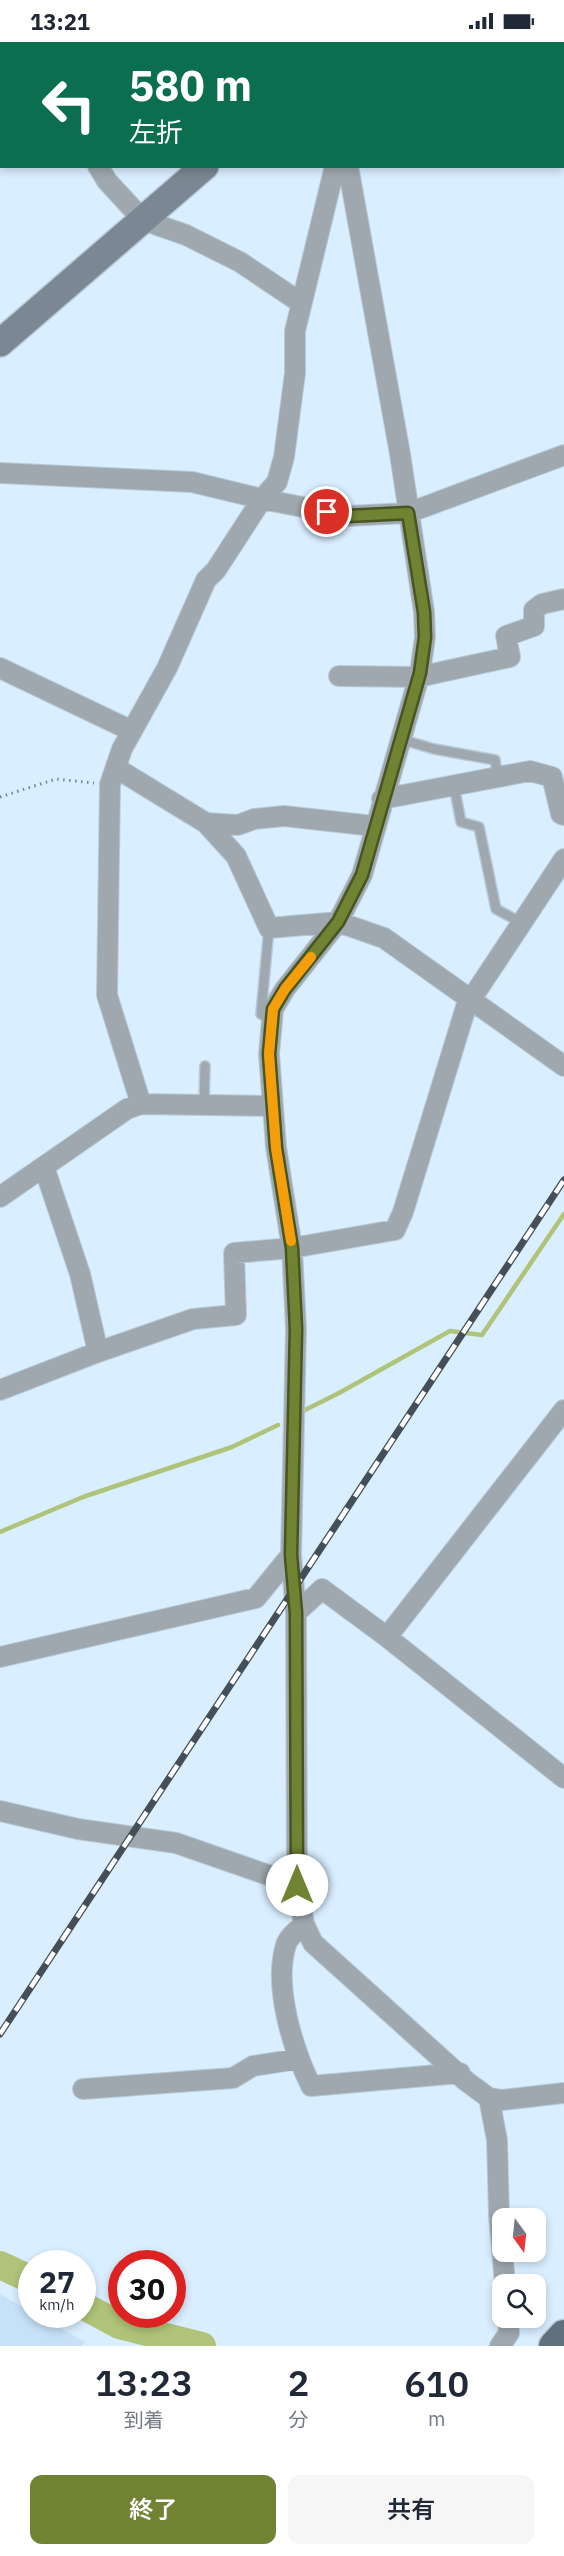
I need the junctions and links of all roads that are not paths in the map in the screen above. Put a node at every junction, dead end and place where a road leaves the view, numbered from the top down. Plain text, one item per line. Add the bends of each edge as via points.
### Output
1 (99, 168) edge
2 (204, 168) edge
3 (334, 168) edge
4 (348, 168) edge
5 (143, 220) junction
6 (300, 303) junction
7 (0, 343) edge
8 (564, 455) edge
9 (0, 473) edge
10 (262, 499) junction
11 (408, 513) junction
12 (564, 599) edge
13 (0, 668) edge
14 (339, 676) dead end
15 (418, 677) junction
16 (132, 731) junction
17 (400, 739) junction
18 (113, 776) junction
19 (498, 777) junction
20 (454, 786) junction
21 (382, 800) junction
22 (564, 815) edge
23 (206, 823) junction
24 (375, 826) junction
25 (564, 859) edge
26 (338, 922) junction
27 (522, 923) junction
28 (269, 928) junction
29 (471, 999) junction
30 (272, 1021) junction
31 (206, 1066) dead end
32 (564, 1066) edge
33 (141, 1104) junction
34 (204, 1105) junction
35 (273, 1106) junction
36 (44, 1167) junction
37 (0, 1197) edge
38 (292, 1248) junction
39 (98, 1352) junction
40 (0, 1390) edge
41 (564, 1410) edge
42 (291, 1555) junction
43 (296, 1613) junction
44 (387, 1637) junction
45 (0, 1657) edge
46 (564, 1778) edge
47 (0, 1811) edge
48 (297, 1885) junction
49 (304, 1924) junction
50 (298, 2059) junction
51 (460, 2073) junction
52 (83, 2089) dead end
53 (564, 2093) edge
54 (489, 2098) junction
55 (504, 2274) edge
56 (509, 2328) edge
57 (564, 2335) edge
58 (500, 2346) edge
59 (554, 2346) edge

1 - 5 street
2 - 5 street
3 - 6 street
4 - 11 street
5 - 6 street via 186,235 240,262
5 - 7 street
6 - 10 street via 285,458 277,482
8 - 11 street
9 - 10 street via 192,482
10 - 11 street via 348,516
10 - 16 street via 206,580 167,668
11 - 15 street via 424,612 425,637
12 - 15 street via 542,604 534,610 534,626 506,636 510,657
13 - 16 street
14 - 15 street
15 - 17 street
16 - 18 street
17 - 19 lane via 495,760
17 - 21 street
18 - 23 street
18 - 33 street via 107,995
19 - 20 street
19 - 22 street via 530,771 552,777
20 - 21 street
20 - 27 lane via 461,822 479,827 496,909
21 - 24 street
23 - 24 street via 238,825 284,816
23 - 28 street via 236,856
24 - 26 street via 362,875
25 - 27 street
26 - 28 street
26 - 29 street via 384,938
26 - 30 street via 285,989 273,1009
27 - 29 street
28 - 30 lane via 261,1014
29 - 32 street
29 - 38 street via 395,1230
30 - 35 street via 269,1054
31 - 34 lane
33 - 34 street
33 - 36 street via 127,1109
34 - 35 street
35 - 38 street
36 - 37 street
36 - 39 street via 80,1274
38 - 39 street via 234,1253 236,1315 193,1319
38 - 42 street via 296,1329
39 - 40 street
41 - 44 street
42 - 43 street
42 - 45 street via 256,1598
43 - 44 street via 322,1589
43 - 48 street
44 - 46 street
47 - 48 street via 78,1829 177,1843
48 - 49 street
49 - 50 street via 286,1943 281,1986
49 - 51 street via 313,1943
50 - 51 street via 311,2086
50 - 52 street via 253,2066 233,2078
51 - 54 street
53 - 54 street
54 - 55 street via 497,2140
56 - 58 street
57 - 59 main road

